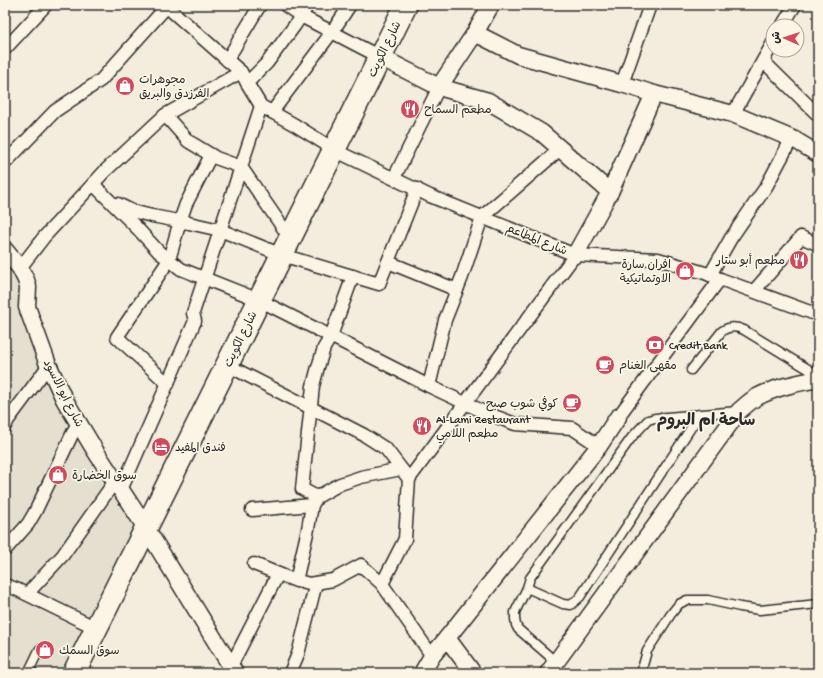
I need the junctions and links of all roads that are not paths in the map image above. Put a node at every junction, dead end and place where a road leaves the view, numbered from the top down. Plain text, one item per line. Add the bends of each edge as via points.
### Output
1 (46, 5) edge
2 (260, 5) edge
3 (285, 5) edge
4 (308, 5) edge
5 (350, 5) edge
6 (406, 5) edge
7 (491, 5) edge
8 (650, 5) edge
9 (795, 5) edge
10 (167, 6) edge
11 (301, 16) junction
12 (787, 18) edge
13 (332, 32) junction
14 (475, 32) junction
15 (5, 49) edge
16 (380, 57) junction
17 (765, 57) edge
18 (227, 60) junction
19 (763, 61) junction
20 (241, 72) junction
21 (247, 83) junction
22 (622, 84) junction
23 (439, 87) junction
24 (654, 94) junction
25 (261, 106) junction
26 (272, 112) junction
27 (733, 114) junction
28 (165, 115) junction
29 (818, 115) edge
30 (792, 138) junction
31 (560, 149) junction
32 (334, 150) junction
33 (818, 154) edge
34 (211, 155) junction
35 (5, 162) edge
36 (241, 167) junction
37 (394, 178) junction
38 (93, 184) junction
39 (417, 189) junction
40 (610, 192) junction
41 (108, 199) junction
42 (482, 217) junction
43 (180, 221) junction
44 (220, 230) junction
45 (818, 243) edge
46 (286, 246) junction
47 (5, 250) edge
48 (575, 255) junction
49 (169, 260) junction
50 (388, 262) junction
51 (20, 268) junction
52 (353, 276) junction
53 (715, 277) junction
54 (204, 278) junction
55 (457, 290) junction
56 (754, 291) junction
57 (259, 300) junction
58 (818, 314) edge
59 (331, 336) junction
60 (49, 365) junction
61 (227, 365) junction
62 (691, 370) dead end
63 (818, 375) edge
64 (818, 379) edge
65 (168, 384) junction
66 (429, 386) junction
67 (466, 403) junction
68 (311, 408) junction
69 (739, 411) junction
70 (700, 414) junction
71 (618, 416) joint
72 (78, 422) junction
73 (5, 426) edge
74 (599, 446) junction
75 (401, 469) junction
76 (409, 479) junction
77 (118, 485) junction
78 (310, 503) junction
79 (252, 510) dead end
80 (146, 528) junction
81 (5, 550) edge
82 (254, 564) dead end
83 (278, 574) junction
84 (296, 581) junction
85 (316, 583) junction
86 (382, 584) junction
87 (5, 585) edge
88 (527, 588) junction
89 (27, 594) junction
90 (818, 604) edge
91 (96, 628) junction
92 (447, 638) junction
93 (39, 650) dead end
94 (432, 656) junction
95 (552, 667) edge
96 (233, 670) edge
97 (28, 673) edge
98 (74, 673) edge
99 (290, 673) edge
100 (422, 673) edge
101 (473, 673) edge
102 (642, 673) edge

1 - 15 street
2 - 18 street
3 - 11 street
4 - 11 street
5 - 13 street
6 - 16 main road, شارع الكويت
7 - 14 street
8 - 22 street
9 - 12 street
10 - 18 street
10 - 35 street via 101,80 55,111
11 - 13 street
11 - 21 street via 267,63
13 - 16 street
13 - 26 street
14 - 22 street via 518,55
14 - 23 street
16 - 23 street
16 - 32 main road, شارع الكويت
17 - 19 street
18 - 20 street
19 - 27 street
19 - 29 street
20 - 21 street
20 - 28 street
21 - 25 street
22 - 24 street
23 - 31 street via 488,101 542,133
23 - 37 street
24 - 27 street
24 - 40 street
25 - 26 street, شارع المطاعم
25 - 36 street
26 - 32 street, شارع المطاعم
27 - 30 street
28 - 34 street via 188,141
28 - 38 street
30 - 33 street
30 - 53 street via 766,186 731,238
31 - 40 street
31 - 42 street
32 - 37 street, شارع المطاعم
32 - 46 main road, شارع الكويت
34 - 36 street
34 - 43 street
36 - 44 street
36 - 46 street
37 - 39 street, شارع المطاعم
38 - 41 street
38 - 51 street via 44,237
39 - 42 street, شارع المطاعم
39 - 50 street
40 - 48 street
41 - 43 street via 132,211
41 - 49 street
42 - 48 street, شارع المطاعم
42 - 55 street
43 - 44 street
43 - 49 street
44 - 46 street
44 - 54 street
45 - 56 street via 801,237
46 - 52 street
46 - 57 main road, شارع الكويت
47 - 51 street, شارع ابو الاسود
48 - 53 street, شارع المطاعم via 658,259
48 - 67 street
49 - 54 street via 181,269
49 - 65 street via 117,337
50 - 52 street via 379,284
50 - 55 street
51 - 60 street, شارع ابو الاسود via 28,287 27,307
52 - 59 street
53 - 56 street, شارع المطاعم
53 - 71 street
54 - 57 street
54 - 65 street via 193,312 195,321
55 - 66 street via 445,320
56 - 58 street, شارع المطاعم
57 - 59 street
57 - 61 main road, شارع الكويت
59 - 66 street
59 - 68 street via 318,366
60 - 72 street, شارع ابو الاسود via 64,399
60 - 73 street
61 - 68 street
61 - 80 main road, شارع الكويت
62 - 63 lane via 722,331 735,327
64 - 69 street via 772,390
65 - 77 street
66 - 67 street
67 - 74 street via 515,424 572,428
67 - 76 street
68 - 75 street via 386,449
68 - 78 street via 302,489
69 - 70 lane
69 - 95 street
70 - 88 lane via 655,418 640,427 530,578
70 - 88 lane via 580,597 571,605 563,604
71 - 74 street
72 - 77 street, شارع ابو الاسود
72 - 81 street via 36,512
74 - 92 street
75 - 76 street
75 - 78 street via 340,484
76 - 86 street via 405,539
77 - 80 street, شارع ابو الاسود
77 - 89 street via 63,555
78 - 79 street
78 - 84 street via 308,529
80 - 91 main road, شارع الكويت
80 - 96 street, شارع ابو الاسود
82 - 83 street
83 - 84 street
83 - 96 street
84 - 85 street
85 - 86 street via 333,580 361,565
85 - 99 street via 298,654
86 - 94 street
87 - 89 street
88 - 95 lane via 514,619 518,629
89 - 91 street
90 - 102 lane via 760,610 708,600 687,600 679,604 648,651
91 - 98 main road, شارع الكويت
92 - 94 street
92 - 101 street
93 - 97 lane
94 - 100 street

